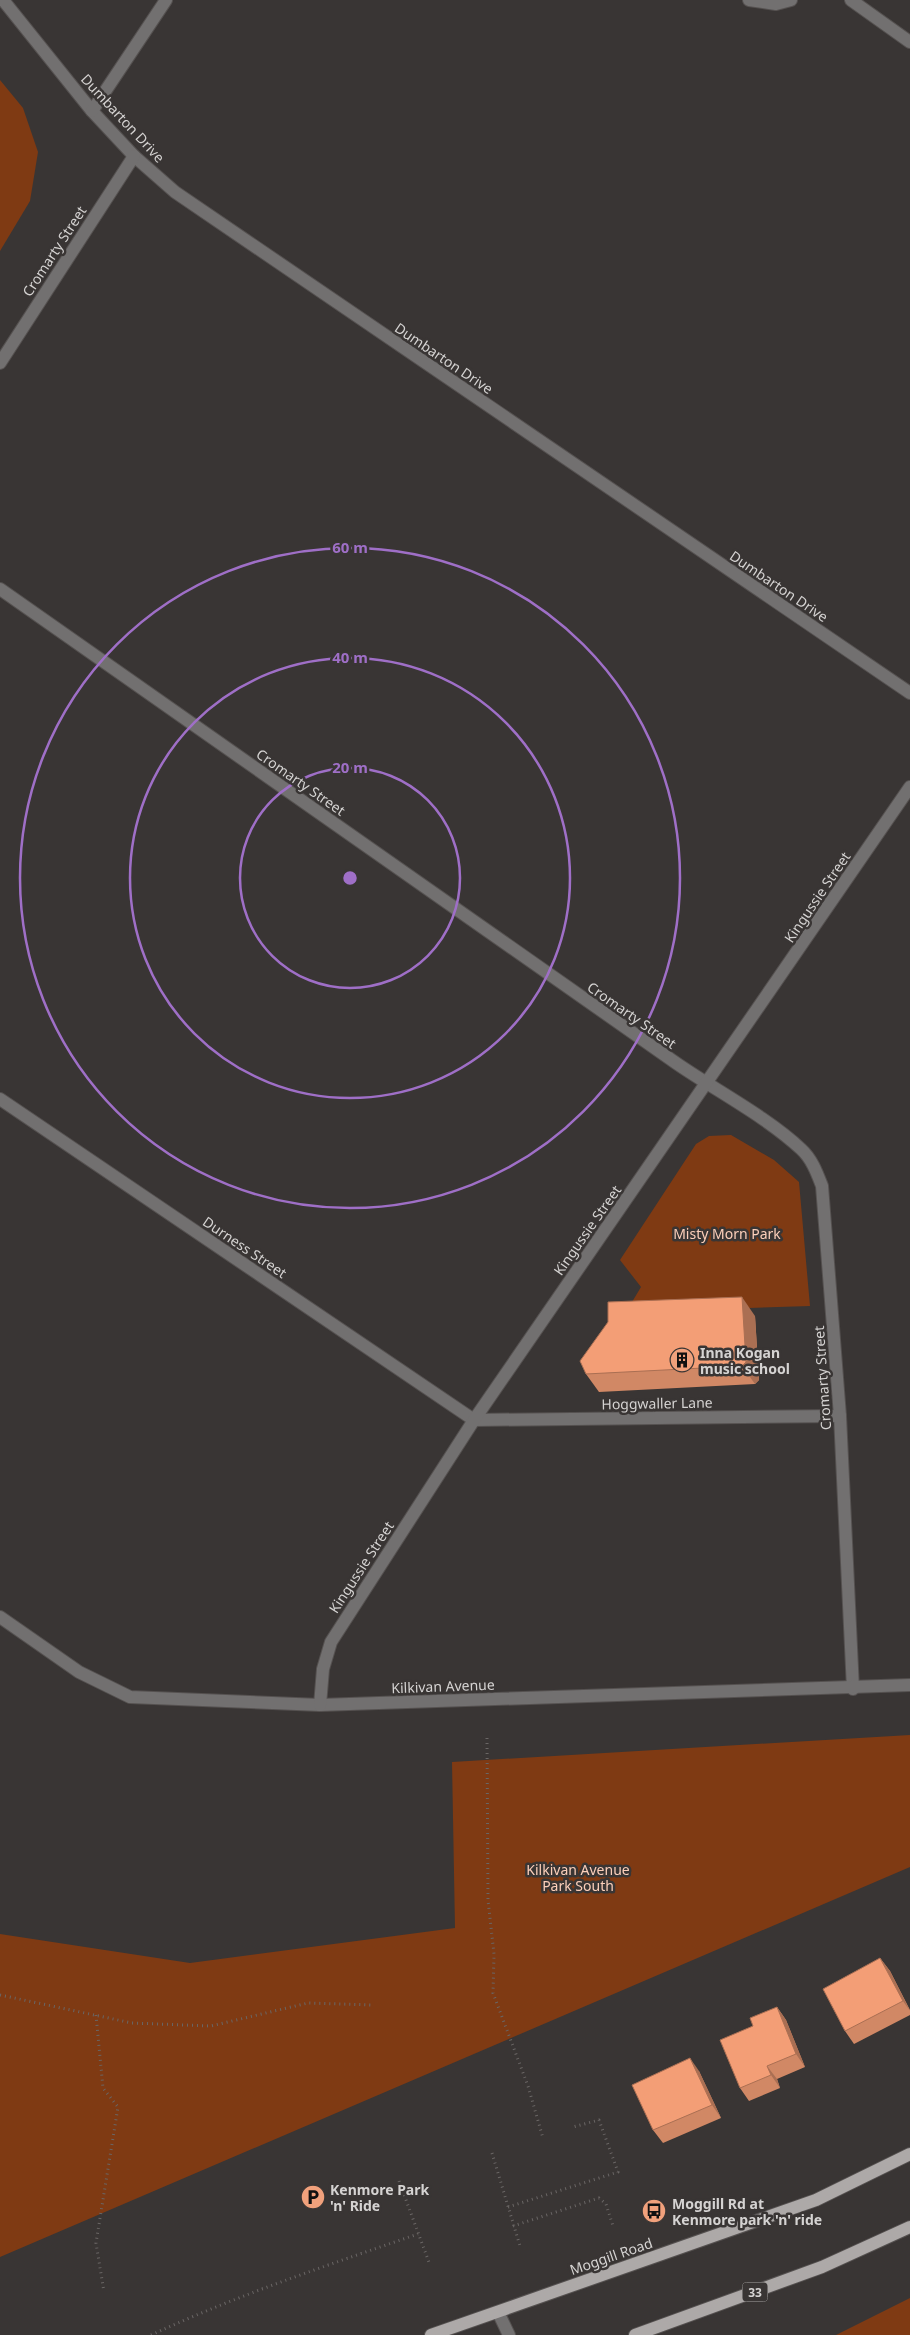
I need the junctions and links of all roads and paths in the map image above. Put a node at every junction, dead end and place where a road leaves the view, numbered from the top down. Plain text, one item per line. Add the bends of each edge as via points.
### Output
1 (3, 0) edge
2 (166, 0) edge
3 (749, 0) edge
4 (790, 0) edge
5 (851, 0) edge
6 (910, 42) edge
7 (92, 111) junction
8 (134, 156) junction
9 (0, 363) edge
10 (0, 589) edge
11 (910, 693) edge
12 (910, 787) edge
13 (706, 1084) junction
14 (0, 1099) edge
15 (840, 1416) junction
16 (474, 1420) junction
17 (0, 1617) edge
18 (910, 1685) edge
19 (853, 1689) junction
20 (320, 1705) junction
21 (487, 1738) dead end
22 (0, 1995) edge
23 (373, 2005) dead end
24 (96, 2015) junction
25 (573, 2127) dead end
26 (543, 2138) dead end
27 (492, 2153) dead end
28 (910, 2154) edge
29 (399, 2181) dead end
30 (508, 2207) junction
31 (513, 2226) junction
32 (613, 2226) dead end
33 (910, 2228) edge
34 (418, 2234) junction
35 (520, 2246) dead end
36 (430, 2265) dead end
37 (104, 2292) dead end
38 (498, 2312) junction
39 (150, 2335) edge
40 (431, 2335) edge
41 (509, 2335) edge
42 (635, 2335) edge

1 - 7 street, Dumbarton Drive
2 - 7 street
3 - 4 street via 776,4
5 - 6 street
7 - 8 street, Dumbarton Drive
8 - 9 street, Cromarty Street
8 - 11 street, Dumbarton Drive via 175,192
10 - 13 street, Cromarty Street
12 - 13 street, Kingussie Street
13 - 15 street, Cromarty Street via 801,1149 813,1164 822,1186
13 - 16 street, Kingussie Street
14 - 16 street, Durness Street
15 - 16 street, Hoggwaller Lane
15 - 19 street, Cromarty Street
16 - 20 street, Kingussie Street via 331,1642 323,1669
17 - 20 street, Kilkivan Avenue via 79,1672 130,1698
18 - 19 street, Kilkivan Avenue
19 - 20 street, Kilkivan Avenue
21 - 26 path via 488,1891 494,1954 493,1993 528,2086
22 - 24 path
23 - 24 path via 308,2003 211,2026 132,2023
24 - 37 path via 103,2088 118,2107 96,2243
25 - 30 path via 599,2120 618,2172
27 - 30 path
28 - 38 main road, Moggill Road via 816,2200
29 - 34 path
30 - 31 path
31 - 32 path via 599,2198 606,2204
31 - 35 path
33 - 42 main road, 33 via 822,2267
34 - 36 path
34 - 39 path via 303,2273
38 - 40 main road, Moggill Road
38 - 41 street

